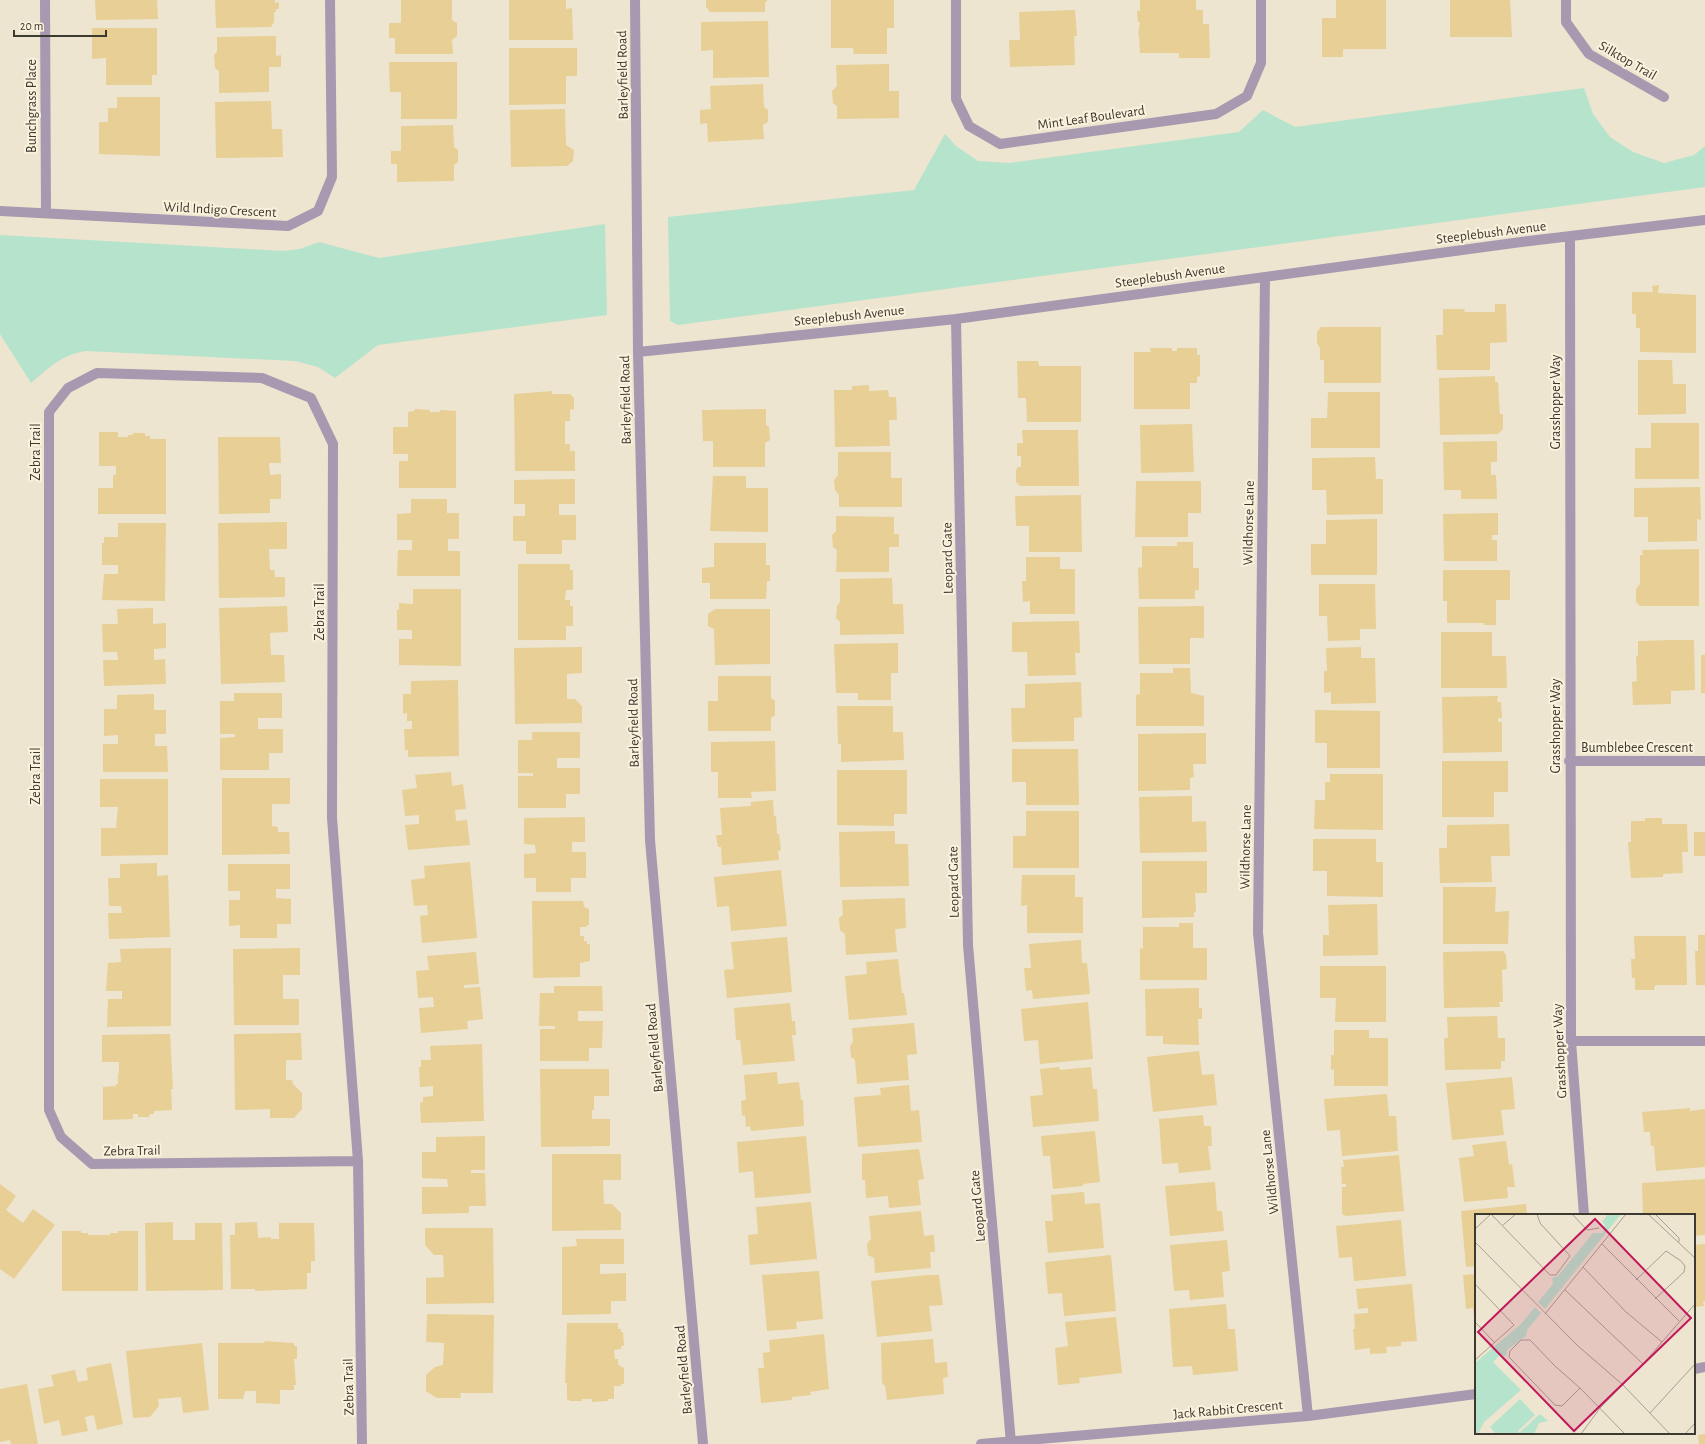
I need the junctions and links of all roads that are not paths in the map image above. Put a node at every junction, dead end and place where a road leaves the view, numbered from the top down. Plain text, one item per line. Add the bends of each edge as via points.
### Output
1 (45, 0) edge
2 (330, 0) edge
3 (635, 0) edge
4 (956, 0) edge
5 (1260, 0) edge
6 (1566, 0) edge
7 (1664, 97) dead end
8 (0, 211) edge
9 (46, 213) junction
10 (1705, 220) edge
11 (1570, 236) junction
12 (1264, 277) junction
13 (956, 319) junction
14 (638, 352) junction
15 (1569, 761) junction
16 (1705, 761) edge
17 (1571, 1041) junction
18 (1705, 1041) edge
19 (358, 1161) junction
20 (1584, 1214) edge
21 (1705, 1368) edge
22 (1695, 1369) edge
23 (1475, 1394) edge
24 (1308, 1416) junction
25 (1012, 1443) junction
26 (362, 1444) edge
27 (703, 1444) edge
28 (981, 1444) edge

1 - 9 street, Bunchgrass Place
2 - 9 street, Wild Indigo Crescent via 332,178 318,211 288,226
3 - 14 street, Barleyfield Road
4 - 5 street, Mint Leaf Boulevard via 956,99 969,126 1000,144 1216,114 1247,96 1261,63
6 - 7 street, Silktop Trail via 1566,22 1589,54
8 - 9 street, Wild Indigo Crescent
10 - 11 street, Steeplebush Avenue
11 - 12 street, Steeplebush Avenue
11 - 15 street, Grasshopper Way
12 - 13 street, Steeplebush Avenue
12 - 24 street, Wildhorse Lane via 1258,933
13 - 14 street, Steeplebush Avenue
13 - 25 street, Leopard Gate via 968,946
14 - 27 street, Barleyfield Road via 650,840
15 - 16 street, Bumblebee Crescent
15 - 17 street, Grasshopper Way
17 - 18 street
17 - 20 street, Grasshopper Way
19 - 19 street, Zebra Trail via 332,818 333,444 311,398 262,378 96,373 68,388 49,412 49,1110 61,1137 92,1164
19 - 26 street, Zebra Trail
21 - 22 street
23 - 24 street, Jack Rabbit Crescent
24 - 25 street, Jack Rabbit Crescent
25 - 28 street, Jack Rabbit Crescent

